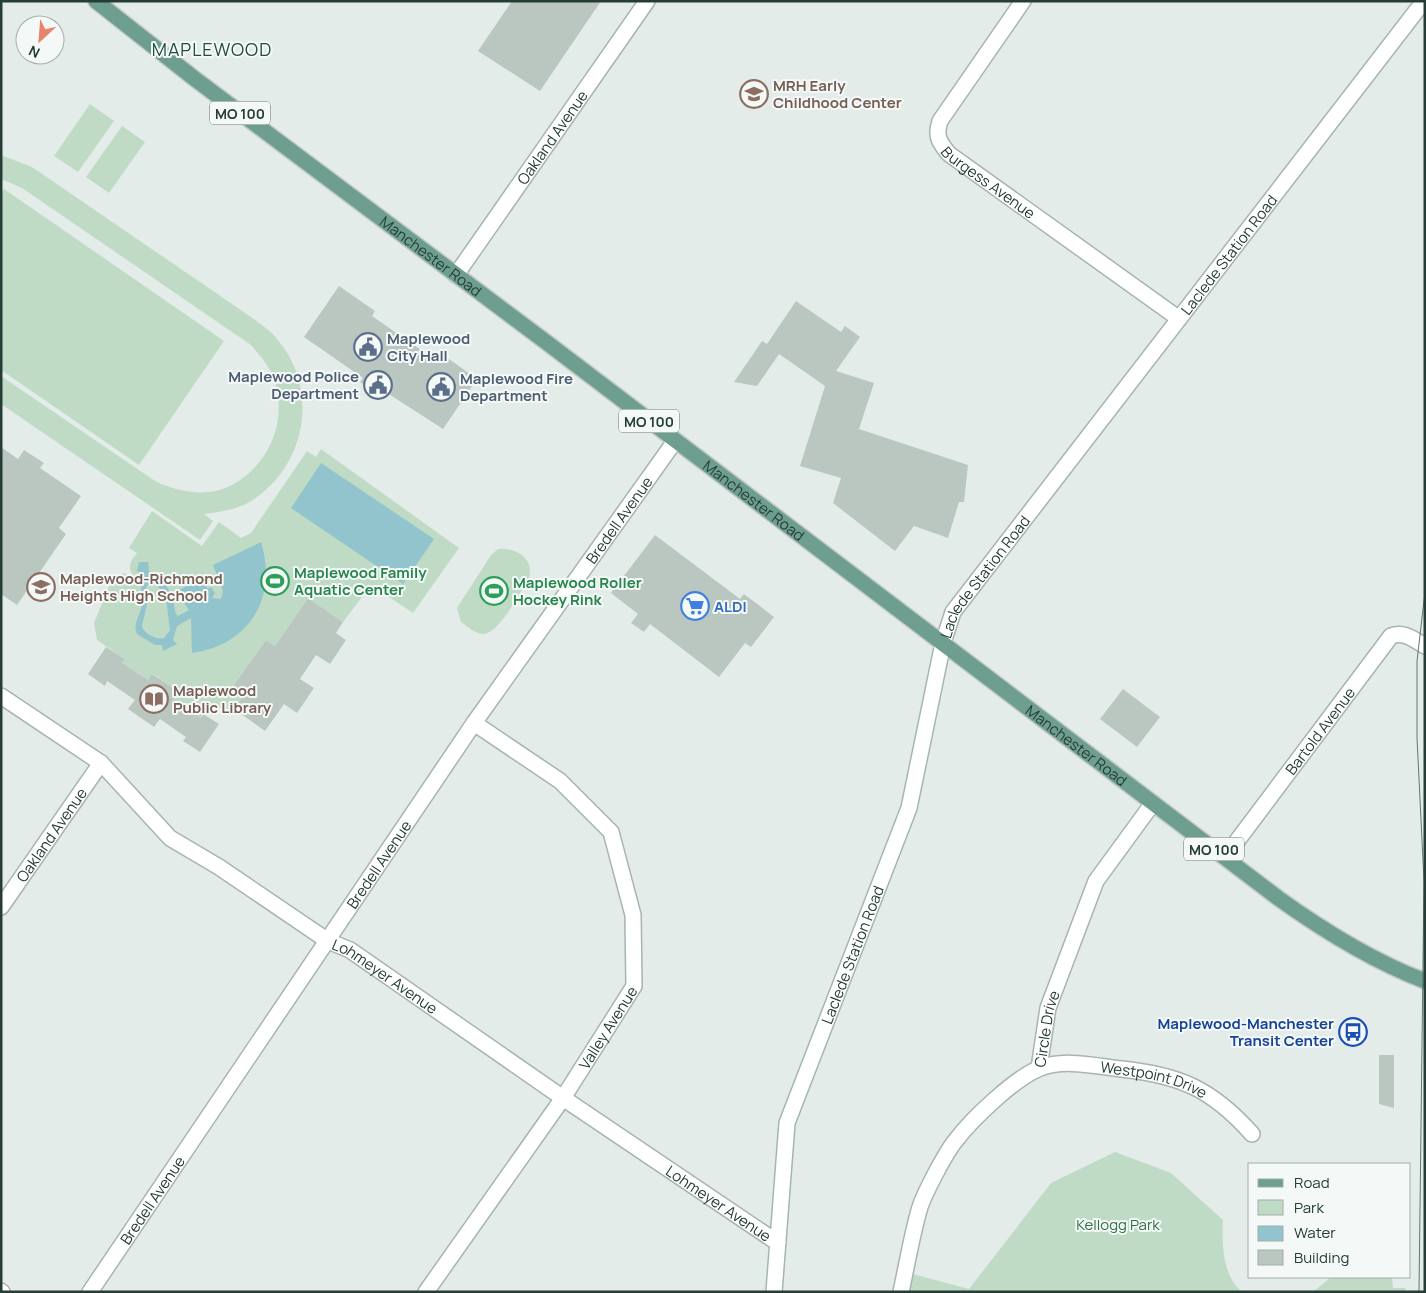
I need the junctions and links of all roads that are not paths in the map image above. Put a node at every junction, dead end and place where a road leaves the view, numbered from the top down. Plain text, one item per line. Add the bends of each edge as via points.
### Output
1 (96, 1) edge
2 (647, 1) edge
3 (1023, 1) edge
4 (1424, 1) edge
5 (456, 275) junction
6 (1178, 318) junction
7 (675, 441) junction
8 (942, 644) junction
9 (1425, 646) edge
10 (1, 696) edge
11 (474, 722) junction
12 (101, 763) junction
13 (1153, 803) junction
14 (1225, 857) junction
15 (1, 908) edge
16 (328, 941) junction
17 (1425, 981) edge
18 (1039, 1068) junction
19 (563, 1098) junction
20 (1252, 1134) dead end
21 (778, 1243) junction
22 (90, 1292) edge
23 (426, 1292) edge
24 (774, 1292) edge
25 (901, 1292) edge

1 - 5 main road, Manchester Road / MO 100 via 194,79
2 - 5 street, Oakland Avenue
3 - 6 street, Burgess Avenue via 940,121 936,133 940,144 949,154
4 - 6 street, Laclede Station Road
5 - 7 main road, Manchester Road / MO 100
6 - 8 street, Laclede Station Road via 953,612
7 - 8 main road, Manchester Road / MO 100
7 - 11 street, Bredell Avenue
8 - 13 main road, Manchester Road / MO 100
8 - 21 street, Laclede Station Road via 909,808 787,1122
9 - 14 street, Bartold Avenue via 1406,635 1390,636
10 - 12 street, Lohmeyer Avenue
11 - 16 street, Bredell Avenue
11 - 19 street, Valley Avenue via 560,781 611,832 633,915 634,986
12 - 15 street, Oakland Avenue
12 - 16 street, Lohmeyer Avenue via 170,838
13 - 14 main road, Manchester Road / MO 100
13 - 18 street, Circle Drive via 1096,882 1048,1008
14 - 17 main road, Manchester Road / MO 100 via 1312,922 1363,952
16 - 19 street, Lohmeyer Avenue via 350,950
16 - 22 street, Bredell Avenue
18 - 20 street, Westpoint Drive via 1056,1064 1083,1065 1173,1077 1206,1092 1233,1113
18 - 25 street, Circle Drive via 1019,1080 955,1140 921,1205
19 - 21 street, Lohmeyer Avenue
19 - 23 street, Valley Avenue
21 - 24 street, Laclede Station Road

